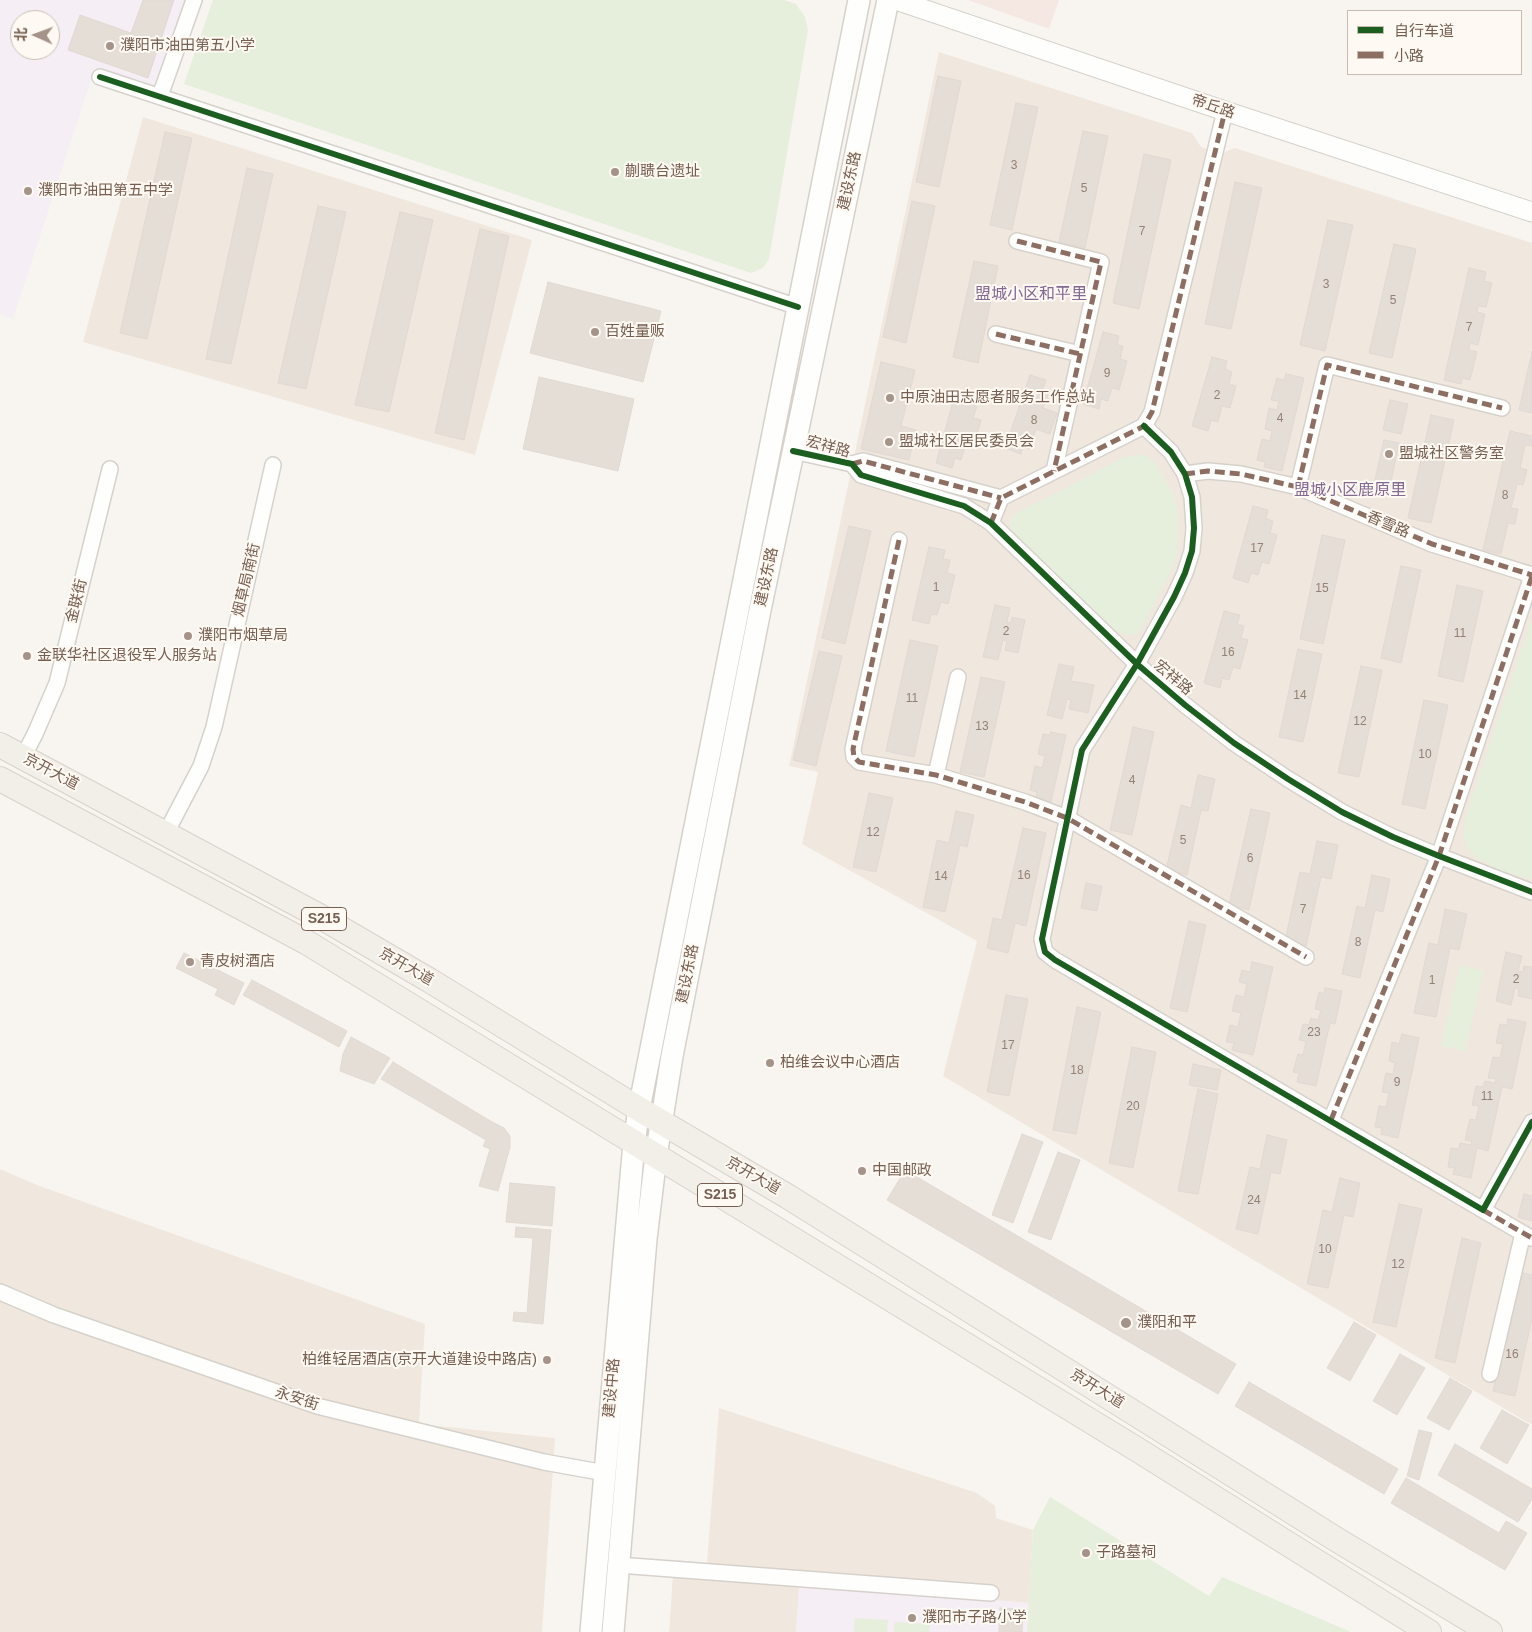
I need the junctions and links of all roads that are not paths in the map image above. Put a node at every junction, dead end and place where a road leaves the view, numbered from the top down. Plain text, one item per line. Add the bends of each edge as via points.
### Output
1 (194, 0) edge
2 (859, 0) edge
3 (888, 0) edge
4 (896, 0) edge
5 (100, 76) dead end
6 (160, 96) junction
7 (1224, 111) junction
8 (1532, 212) edge
9 (1017, 241) dead end
10 (798, 307) junction
11 (996, 334) dead end
12 (1080, 354) junction
13 (1502, 408) dead end
14 (1144, 426) junction
15 (793, 450) junction
16 (852, 464) junction
17 (273, 465) dead end
18 (110, 469) dead end
19 (1054, 471) junction
20 (1185, 474) junction
21 (1298, 487) junction
22 (1001, 498) junction
23 (991, 523) junction
24 (900, 540) dead end
25 (1532, 576) edge
26 (1137, 664) junction
27 (958, 677) dead end
28 (0, 745) edge
29 (22, 757) junction
30 (936, 775) junction
31 (0, 780) edge
32 (1067, 818) junction
33 (166, 833) junction
34 (1439, 856) junction
35 (1532, 892) edge
36 (1306, 957) dead end
37 (639, 1109) junction
38 (1331, 1120) junction
39 (661, 1122) junction
40 (1532, 1122) edge
41 (634, 1143) junction
42 (656, 1156) junction
43 (1483, 1210) junction
44 (1527, 1236) edge
45 (0, 1292) edge
46 (1490, 1374) dead end
47 (605, 1473) junction
48 (618, 1565) junction
49 (991, 1593) dead end
50 (591, 1632) edge
51 (613, 1632) edge
52 (1429, 1632) edge
53 (1490, 1632) edge

1 - 6 street
2 - 10 main road, 建设东路
3 - 15 main road, 建设东路
4 - 7 street, 帝丘路
5 - 6 street
6 - 10 street
7 - 8 street, 帝丘路
7 - 14 street via 1152,412
9 - 12 street via 1101,262
10 - 37 main road, 建设东路
11 - 12 street
12 - 19 street
13 - 21 street via 1327,365
14 - 19 street
14 - 20 street via 1171,452
15 - 16 street, 宏祥路
15 - 39 main road, 建设东路 via 715,830
16 - 22 street via 863,461
16 - 23 street, 宏祥路 via 861,475 964,506
17 - 33 street, 烟草局南街 via 214,727 201,766
18 - 29 street, 金联街 via 57,683
19 - 22 street
20 - 21 street, 香雪路 via 1208,471 1241,474
20 - 26 street via 1192,497 1192,551 1178,589
21 - 25 street, 香雪路 via 1432,544
22 - 23 street
23 - 26 street, 宏祥路
24 - 30 street via 854,756 859,762
25 - 34 street
26 - 32 street via 1082,750
26 - 34 street, 宏祥路 via 1234,743 1288,779 1342,812
27 - 30 street
28 - 29 main road, 京开大道 / S215
29 - 33 main road, 京开大道 / S215
30 - 32 street
31 - 41 main road, 京开大道 / S215 via 306,942
32 - 36 street
32 - 38 street via 1042,939 1045,952
33 - 37 main road, 京开大道 / S215 via 321,917
34 - 35 street, 宏祥路
34 - 38 street
37 - 39 main road, 京开大道 / S215
37 - 41 main road, 建设东路
38 - 43 street
39 - 42 main road, 建设东路
39 - 53 main road, 京开大道 / S215 via 787,1196
40 - 43 street
41 - 42 main road, 京开大道 / S215
41 - 47 main road, 建设中路
42 - 48 main road, 建设中路
42 - 52 main road, 京开大道 / S215
43 - 44 street
44 - 46 street
45 - 47 street, 永安街 via 54,1316 317,1406 544,1462
47 - 50 main road, 建设中路
48 - 49 street
48 - 51 main road, 建设中路

